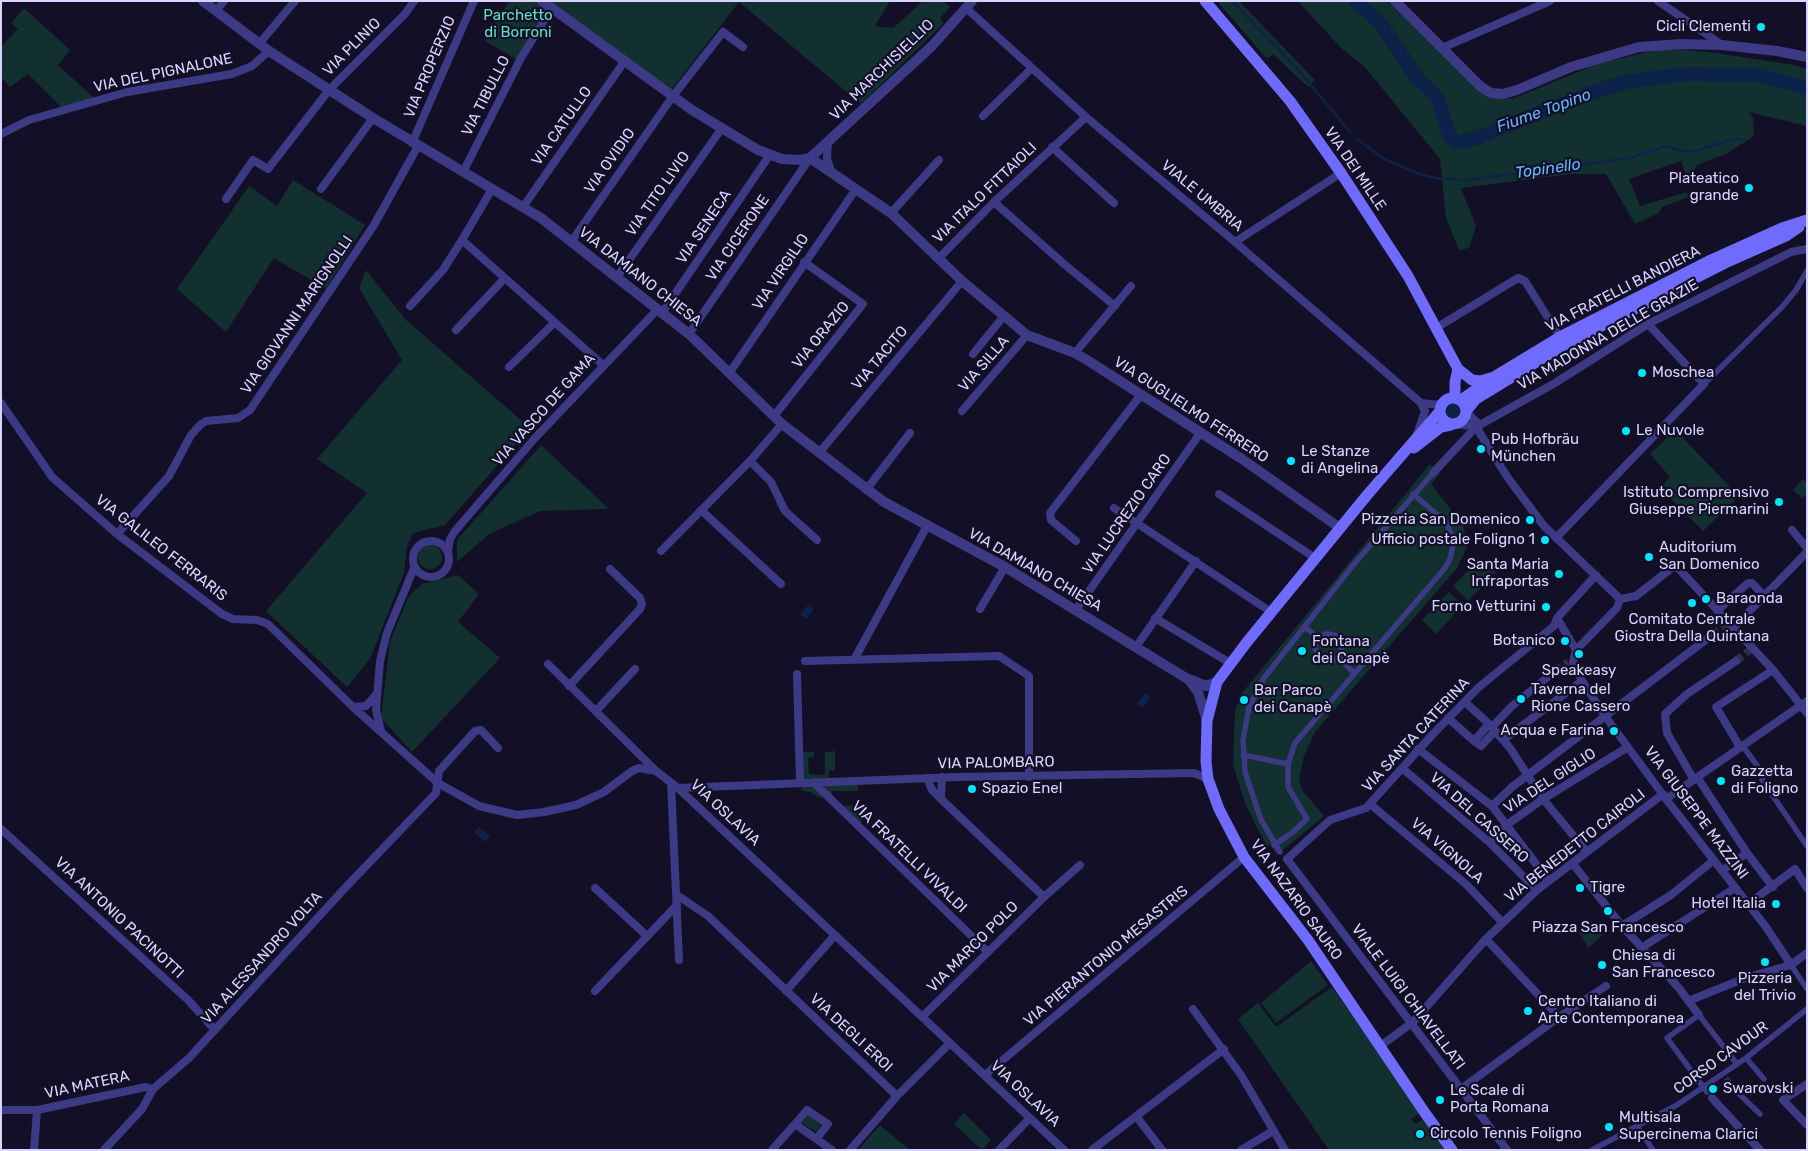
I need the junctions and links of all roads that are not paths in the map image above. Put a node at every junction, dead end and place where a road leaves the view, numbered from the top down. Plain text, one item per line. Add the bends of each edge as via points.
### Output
1 (203, 1) edge
2 (224, 1) edge
3 (295, 1) edge
4 (414, 1) edge
5 (474, 1) edge
6 (542, 1) edge
7 (1205, 1) edge
8 (1395, 1) edge
9 (1550, 1) edge
10 (1658, 1) edge
11 (969, 5) edge
12 (552, 8) junction
13 (216, 11) junction
14 (260, 44) junction
15 (1722, 45) junction
16 (743, 47) dead end
17 (1442, 48) junction
18 (269, 52) junction
19 (1807, 57) edge
20 (624, 62) junction
21 (1032, 68) junction
22 (329, 90) junction
23 (673, 96) junction
24 (983, 116) dead end
25 (1086, 117) junction
26 (372, 118) junction
27 (722, 128) junction
28 (1, 134) edge
29 (828, 142) junction
30 (415, 145) junction
31 (1052, 148) junction
32 (769, 156) junction
33 (810, 158) junction
34 (939, 160) dead end
35 (463, 172) junction
36 (832, 173) junction
37 (1341, 173) junction
38 (321, 189) dead end
39 (492, 189) junction
40 (856, 189) junction
41 (226, 199) dead end
42 (994, 202) junction
43 (1114, 203) dead end
44 (523, 207) junction
45 (891, 213) junction
46 (1807, 221) edge
47 (462, 240) junction
48 (571, 242) junction
49 (1235, 242) junction
50 (1807, 249) edge
51 (938, 259) junction
52 (804, 262) junction
53 (1807, 271) edge
54 (616, 277) junction
55 (504, 279) junction
56 (962, 281) junction
57 (1131, 286) dead end
58 (410, 306) dead end
59 (1114, 306) junction
60 (660, 312) junction
61 (1003, 317) junction
62 (554, 323) junction
63 (1648, 324) junction
64 (1436, 328) junction
65 (456, 330) dead end
66 (689, 334) junction
67 (1027, 335) junction
68 (1560, 337) junction
69 (1075, 353) junction
70 (973, 354) dead end
71 (603, 365) junction
72 (509, 367) dead end
73 (1458, 369) junction
74 (730, 372) junction
75 (1494, 377) junction
76 (1704, 384) junction
77 (1140, 396) junction
78 (1, 403) edge
79 (1421, 403) junction
80 (1462, 405) junction
81 (1440, 408) junction
82 (962, 411) dead end
83 (774, 416) junction
84 (782, 424) junction
85 (1455, 424) junction
86 (1478, 426) junction
87 (1201, 432) junction
88 (910, 433) dead end
89 (1416, 437) junction
90 (819, 453) junction
91 (750, 461) junction
92 (1396, 461) junction
93 (1433, 473) joint
94 (866, 490) junction
95 (1219, 494) dead end
96 (1414, 494) junction
97 (1114, 508) dead end
98 (701, 510) junction
99 (1137, 523) junction
100 (927, 526) junction
101 (1340, 528) junction
102 (1792, 530) dead end
103 (455, 531) junction
104 (117, 534) junction
105 (1556, 538) junction
106 (432, 540) junction
107 (817, 540) dead end
108 (1076, 541) dead end
109 (1807, 548) edge
110 (448, 551) junction
111 (661, 551) dead end
112 (1807, 552) edge
113 (1315, 558) junction
114 (1196, 561) junction
115 (1005, 567) junction
116 (414, 568) junction
117 (610, 569) dead end
118 (1596, 575) junction
119 (426, 577) junction
120 (781, 584) dead end
121 (405, 591) junction
122 (1765, 597) junction
123 (1620, 599) junction
124 (980, 609) dead end
125 (1718, 610) junction
126 (1076, 611) junction
127 (1271, 612) junction
128 (1156, 618) junction
129 (1557, 618) junction
130 (1729, 625) junction
131 (1305, 627) junction
132 (1712, 635) tunnel mouth
133 (1317, 637) junction
134 (1136, 647) junction
135 (1573, 656) junction
136 (855, 658) junction
137 (1339, 658) junction
138 (805, 661) dead end
139 (1736, 661) tunnel mouth
140 (1230, 663) junction
141 (548, 664) dead end
142 (635, 669) dead end
143 (1773, 670) junction
144 (1555, 671) tunnel mouth
145 (1354, 673) junction
146 (797, 674) dead end
147 (1186, 678) junction
148 (1582, 681) junction
149 (1217, 682) junction
150 (569, 686) junction
151 (376, 695) junction
152 (1465, 702) junction
153 (1804, 704) edge
154 (366, 706) junction
155 (353, 707) junction
156 (376, 710) junction
157 (596, 711) junction
158 (1807, 713) edge
159 (1606, 716) junction
160 (364, 717) junction
161 (1448, 718) junction
162 (1207, 721) junction
163 (1492, 727) junction
164 (382, 734) junction
165 (1503, 740) junction
166 (1741, 746) junction
167 (1628, 747) junction
168 (498, 748) dead end
169 (1418, 749) junction
170 (1243, 755) junction
171 (1206, 761) junction
172 (1288, 764) junction
173 (1402, 768) junction
174 (656, 771) junction
175 (1194, 772) junction
176 (1530, 775) junction
177 (1029, 776) junction
178 (942, 777) junction
179 (927, 778) junction
180 (1208, 779) junction
181 (1695, 779) junction
182 (800, 782) junction
183 (813, 782) junction
184 (438, 783) junction
185 (671, 783) junction
186 (678, 788) junction
187 (1664, 797) junction
188 (941, 799) junction
189 (1543, 799) junction
190 (1370, 804) junction
191 (1492, 806) junction
192 (1508, 824) junction
193 (1, 829) edge
194 (1488, 842) junction
195 (1274, 845) junction
196 (1807, 846) edge
197 (1280, 852) dead end
198 (1587, 852) junction
199 (1747, 853) junction
200 (1244, 857) junction
201 (1287, 859) joint
202 (1714, 860) junction
203 (1573, 864) junction
204 (1080, 865) dead end
205 (1723, 870) junction
206 (1549, 881) junction
207 (1773, 887) junction
208 (595, 888) dead end
209 (1735, 888) junction
210 (1807, 888) edge
211 (1537, 890) junction
212 (677, 895) junction
213 (1044, 896) junction
214 (1748, 904) junction
215 (677, 905) junction
216 (1502, 922) junction
217 (1622, 926) junction
218 (835, 935) junction
219 (647, 936) junction
220 (1486, 939) junction
221 (1641, 948) junction
222 (987, 951) junction
223 (1807, 953) edge
224 (679, 960) dead end
225 (1790, 965) junction
226 (1606, 986) dead end
227 (1807, 989) edge
228 (786, 990) junction
229 (595, 991) dead end
230 (1688, 1001) junction
231 (1194, 1009) dead end
232 (1807, 1009) edge
233 (1699, 1015) junction
234 (922, 1017) junction
235 (1559, 1017) junction
236 (1411, 1023) junction
237 (216, 1030) junction
238 (950, 1043) junction
239 (1379, 1046) junction
240 (1224, 1049) junction
241 (1746, 1058) junction
242 (1738, 1064) junction
243 (984, 1075) junction
244 (1764, 1079) dead end
245 (1807, 1084) edge
246 (1733, 1088) tunnel mouth
247 (153, 1089) junction
248 (1461, 1089) junction
249 (1707, 1093) junction
250 (897, 1096) junction
251 (1, 1110) edge
252 (37, 1110) junction
253 (1760, 1114) dead end
254 (1136, 1116) junction
255 (1030, 1118) junction
256 (795, 1124) junction
257 (1807, 1125) edge
258 (1637, 1126) junction
259 (1274, 1130) junction
260 (817, 1138) junction
261 (34, 1150) edge
262 (104, 1150) edge
263 (772, 1150) edge
264 (832, 1150) edge
265 (850, 1150) edge
266 (999, 1150) edge
267 (1064, 1150) edge
268 (1092, 1150) edge
269 (1162, 1150) edge
270 (1241, 1150) edge
271 (1285, 1150) edge
272 (1452, 1150) edge
273 (1508, 1150) edge
274 (1592, 1150) edge
275 (1653, 1150) edge
276 (1760, 1150) edge

1 - 13 street, VIA DAMIANO CHIESA
2 - 13 street
3 - 14 street
4 - 22 street, VIA PLINIO
5 - 30 street, VIA PROPERZIO
6 - 12 street
7 - 37 main road, VIA DEI MILLE via 1290,101
8 - 17 street
9 - 17 street
10 - 15 street
11 - 21 street, VIALE UMBRIA
11 - 29 street, VIA MARCHISIELLIO via 932,46
12 - 20 street
12 - 35 street, VIA TIBULLO via 521,58
13 - 14 street, VIA DAMIANO CHIESA
14 - 18 street, VIA DAMIANO CHIESA
15 - 17 street via 1639,47 1571,67 1504,94 1491,93 1480,86
15 - 19 street
16 - 23 street via 723,32
18 - 22 street, VIA DAMIANO CHIESA
18 - 28 street, VIA DEL PIGNALONE via 252,66 232,74 127,92 29,120
20 - 23 street
20 - 44 street, VIA CATULLO
21 - 24 street
21 - 25 street, VIALE UMBRIA
22 - 26 street, VIA DAMIANO CHIESA
22 - 41 street, VIA PLINIO via 268,170 253,160
23 - 27 street
23 - 48 street, VIA OVIDIO
25 - 31 street, VIA ITALO FITTAIOLI
25 - 49 street, VIALE UMBRIA
26 - 30 street, VIA DAMIANO CHIESA
26 - 38 street
27 - 32 street
27 - 54 street, VIA TITO LIVIO
29 - 33 street, VIA MARCHISIELLIO
29 - 36 street via 827,159
30 - 35 street, VIA DAMIANO CHIESA
30 - 104 street, VIA GIOVANNI MARIGNOLLI via 374,225 250,410 238,418 206,421 200,425 169,476
31 - 42 street, VIA ITALO FITTAIOLI
31 - 43 street, VIA ITALO FITTAIOLI
32 - 33 street
32 - 60 street, VIA SENECA
33 - 36 street, VIA GUGLIELMO FERRERO
33 - 66 street, VIA CICERONE
34 - 45 street
35 - 39 street, VIA DAMIANO CHIESA
36 - 40 street, VIA GUGLIELMO FERRERO
37 - 49 street
37 - 64 main road, VIA DEI MILLE via 1408,276
39 - 44 street, VIA DAMIANO CHIESA
39 - 47 street
40 - 45 street, VIA GUGLIELMO FERRERO
40 - 52 street, VIA VIRGILIO
42 - 51 street, VIA ITALO FITTAIOLI
42 - 59 street
44 - 48 street, VIA DAMIANO CHIESA
45 - 51 street, VIA GUGLIELMO FERRERO
46 - 68 main road, VIA FRATELLI BANDIERA via 1782,228 1711,260
46 - 80 main road, VIA FRATELLI BANDIERA via 1786,236 1725,263 1564,345
47 - 55 street
47 - 58 street via 443,270
48 - 54 street, VIA DAMIANO CHIESA
49 - 79 street, VIALE UMBRIA
50 - 63 street, VIA MADONNA DELLE GRAZIE via 1791,252
51 - 56 street, VIA GUGLIELMO FERRERO
52 - 74 street, VIA VIRGILIO
52 - 83 street, VIA ORAZIO via 863,304
53 - 76 street via 1782,307
54 - 60 street, VIA DAMIANO CHIESA
55 - 62 street
55 - 65 street
56 - 61 street, VIA GUGLIELMO FERRERO
56 - 90 street, VIA TACITO
57 - 59 street
59 - 69 street
60 - 66 street, VIA DAMIANO CHIESA
60 - 71 street, VIA VASCO DE GAMA
61 - 67 street, VIA GUGLIELMO FERRERO
61 - 70 street
62 - 71 street
62 - 72 street
63 - 76 street
63 - 86 street, VIA MADONNA DELLE GRAZIE via 1555,383
64 - 68 street via 1518,278 1525,281
64 - 73 main road, VIA DEI MILLE
66 - 74 street, VIA DAMIANO CHIESA
67 - 69 street, VIA GUGLIELMO FERRERO
67 - 82 street, VIA SILLA
68 - 75 main road, VIA FRATELLI BANDIERA
69 - 77 street, VIA GUGLIELMO FERRERO
71 - 103 street, VIA VASCO DE GAMA
73 - 75 main road via 1472,380
73 - 80 main road via 1455,382
74 - 83 street, VIA DAMIANO CHIESA
75 - 80 main road, VIA FRATELLI BANDIERA
76 - 105 street
77 - 87 street, VIA GUGLIELMO FERRERO
77 - 108 street via 1050,513 1051,520
78 - 104 street, VIA GALILEO FERRARIS via 52,476
79 - 81 street
79 - 89 street via 1425,411
80 - 81 main road via 1447,399
80 - 85 main road
80 - 86 street
81 - 85 main road via 1442,418
81 - 89 main road, VIA NAZARIO SAURO
83 - 84 street, VIA DAMIANO CHIESA
84 - 90 street, VIA DAMIANO CHIESA
84 - 91 street
85 - 86 street
85 - 92 main road, VIA NAZARIO SAURO via 1440,427
86 - 93 street, VIA MADONNA DELLE GRAZIE
86 - 105 street via 1508,478
87 - 99 street, VIA LUCREZIO CARO
87 - 101 street, VIA GUGLIELMO FERRERO
88 - 94 street
89 - 92 main road, VIA NAZARIO SAURO
90 - 94 street, VIA DAMIANO CHIESA
91 - 98 street
91 - 107 street via 772,482 785,511
92 - 101 main road, VIA NAZARIO SAURO
93 - 96 street
94 - 100 street, VIA DAMIANO CHIESA
95 - 113 street
96 - 131 street
96 - 145 street via 1446,522 1454,541 1450,559
97 - 99 street
98 - 111 street
98 - 120 street
99 - 114 street
99 - 126 street, VIA LUCREZIO CARO
100 - 115 street, VIA DAMIANO CHIESA
100 - 136 street
101 - 113 main road, VIA NAZARIO SAURO
102 - 109 street
103 - 106 street, VIA VASCO DE GAMA
103 - 110 street, VIA VASCO DE GAMA
104 - 155 street, VIA GALILEO FERRARIS via 222,614 233,619 268,624
105 - 118 street
106 - 110 street
106 - 116 street, VIA VASCO DE GAMA via 421,543 414,551
110 - 119 street, VIA VASCO DE GAMA via 449,563 443,573
112 - 122 street
113 - 127 main road, VIA NAZARIO SAURO
114 - 127 street
114 - 128 street
115 - 124 street
115 - 126 street, VIA DAMIANO CHIESA
116 - 119 street
116 - 121 street, VIA VASCO DE GAMA
117 - 150 street via 640,598 642,604
118 - 123 street
118 - 129 street, VIA SANTA CATERINA
119 - 121 street, VIA VASCO DE GAMA via 416,580
121 - 151 street, VIA VASCO DE GAMA via 387,633
122 - 125 street via 1752,583 1748,583
122 - 130 street
123 - 125 street via 1636,596 1673,567 1679,569
123 - 135 street via 1616,608
125 - 130 street
126 - 134 street, VIA DAMIANO CHIESA
127 - 140 main road, VIA NAZARIO SAURO
128 - 134 street
128 - 140 street
129 - 135 street, VIA GIUSEPPE MAZZINI
129 - 152 street, VIA SANTA CATERINA via 1554,626
130 - 143 street
131 - 133 street
131 - 170 street via 1255,692 1244,724
132 - 159 street
133 - 137 street via 1334,636 1342,647
133 - 137 street via 1315,648 1320,658 1330,662
134 - 147 street, VIA DAMIANO CHIESA
135 - 148 street, VIA GIUSEPPE MAZZINI
136 - 138 street
136 - 177 street via 999,656 1029,676
137 - 145 street
139 - 181 street via 1687,694 1665,714 1667,733
140 - 149 main road, VIA NAZARIO SAURO
141 - 150 street, VIA OSLAVIA
142 - 157 street
143 - 153 street
143 - 166 street via 1716,707
144 - 163 street
145 - 172 street via 1296,743
146 - 182 street
147 - 149 street, VIA DAMIANO CHIESA via 1206,686
147 - 162 street, VIA DAMIANO CHIESA via 1198,692
148 - 159 street, VIA GIUSEPPE MAZZINI
148 - 165 street
149 - 162 main road, VIA NAZARIO SAURO
150 - 157 street, VIA OSLAVIA
151 - 154 street
151 - 156 street, VIA VASCO DE GAMA
152 - 161 street, VIA SANTA CATERINA
152 - 163 street
153 - 158 street
153 - 166 street, VIA BENEDETTO CAIROLI
154 - 155 street
154 - 160 street
155 - 160 street, VIA GALILEO FERRARIS
156 - 160 street
156 - 164 street, VIA VASCO DE GAMA
157 - 174 street, VIA OSLAVIA
159 - 167 street, VIA GIUSEPPE MAZZINI
159 - 176 street
160 - 164 street, VIA GALILEO FERRARIS
161 - 163 street via 1474,741
161 - 169 street, VIA SANTA CATERINA
162 - 171 main road, VIA NAZARIO SAURO
163 - 165 street
164 - 184 street, VIA GALILEO FERRARIS
165 - 176 street
166 - 181 street, VIA BENEDETTO CAIROLI
166 - 196 street via 1764,775 1762,780
167 - 187 street, VIA GIUSEPPE MAZZINI
167 - 189 street, VIA DEL GIGLIO
168 - 184 street, VIA ALESSANDRO VOLTA via 481,730 475,731 439,771
169 - 173 street, VIA SANTA CATERINA
169 - 191 street
170 - 172 street
170 - 195 street via 1253,798
171 - 175 street
171 - 180 main road, VIA NAZARIO SAURO
172 - 195 street via 1288,787 1308,819
173 - 190 street, VIA SANTA CATERINA
173 - 194 street, VIA DEL CASSERO
174 - 184 street via 644,768 632,771 604,792 576,805 517,815 479,806
174 - 185 street, VIA OSLAVIA
175 - 177 street, VIA PALOMBARO
175 - 180 street, VIA PALOMBARO
176 - 189 street
176 - 191 street
177 - 178 street, VIA PALOMBARO
178 - 179 street, VIA PALOMBARO
178 - 188 street
179 - 183 street, VIA PALOMBARO
179 - 188 street
180 - 200 main road, VIA NAZARIO SAURO
181 - 187 street, VIA BENEDETTO CAIROLI
181 - 199 street
182 - 183 street, VIA PALOMBARO
182 - 186 street, VIA PALOMBARO
183 - 222 street, VIA FRATELLI VIVALDI
184 - 237 street, VIA ALESSANDRO VOLTA via 436,793
185 - 186 street, VIA OSLAVIA
185 - 212 street
186 - 218 street, VIA OSLAVIA
187 - 198 street, VIA BENEDETTO CAIROLI
187 - 202 street, VIA GIUSEPPE MAZZINI
188 - 213 street
189 - 192 street, VIA DEL GIGLIO
189 - 198 street
190 - 201 street, VIA SANTA CATERINA via 1330,820
190 - 216 street, VIA VIGNOLA via 1467,885
191 - 192 street
192 - 194 street, VIA DEL GIGLIO
192 - 206 street
193 - 237 street, VIA ANTONIO PACINOTTI via 188,1000
194 - 211 street, VIA DEL CASSERO
195 - 197 street
198 - 203 street, VIA BENEDETTO CAIROLI
199 - 205 street
199 - 207 street
200 - 239 main road, VIA NAZARIO SAURO via 1308,940
200 - 243 street, VIA PIERANTONIO MESASTRIS
201 - 236 street, VIALE LUIGI CHIAVELLATI
202 - 205 street, VIA GIUSEPPE MAZZINI
202 - 217 street via 1671,895
203 - 206 street, VIA BENEDETTO CAIROLI
203 - 217 street
204 - 213 street, VIA MARCO POLO
205 - 209 street, VIA GIUSEPPE MAZZINI
206 - 211 street, VIA BENEDETTO CAIROLI
207 - 210 street via 1794,869
207 - 214 street
208 - 219 street
209 - 214 street, VIA GIUSEPPE MAZZINI
209 - 221 street
211 - 216 street, VIA BENEDETTO CAIROLI
212 - 215 street
212 - 228 street, VIA DEGLI EROI via 708,916
213 - 222 street, VIA MARCO POLO
214 - 225 street, VIA GIUSEPPE MAZZINI
215 - 219 street
215 - 224 street
216 - 220 street, VIA BENEDETTO CAIROLI
217 - 221 street
218 - 228 street
218 - 234 street, VIA OSLAVIA
219 - 229 street
220 - 235 street
220 - 236 street, VIA BENEDETTO CAIROLI
221 - 230 street
222 - 234 street, VIA MARCO POLO
223 - 225 street
225 - 227 street, VIA GIUSEPPE MAZZINI
225 - 230 street
226 - 235 street
228 - 250 street, VIA DEGLI EROI
230 - 233 street
231 - 240 street
232 - 241 street, CORSO CAVOUR
233 - 242 street
233 - 249 street via 1667,1038
234 - 238 street, VIA OSLAVIA
235 - 248 street
236 - 239 street, VIA BENEDETTO CAIROLI
236 - 248 street, VIALE LUIGI CHIAVELLATI
237 - 247 street, VIA ALESSANDRO VOLTA
238 - 243 street, VIA OSLAVIA
238 - 250 street
239 - 272 main road, VIA NAZARIO SAURO
240 - 254 street
240 - 259 street
241 - 242 street, CORSO CAVOUR
241 - 244 street
242 - 249 street, CORSO CAVOUR
243 - 255 street, VIA OSLAVIA
245 - 257 street via 1783,1100
246 - 253 street
247 - 252 street, VIA MATERA via 146,1087
247 - 262 street, VIA ALESSANDRO VOLTA via 142,1109
248 - 273 street, VIALE LUIGI CHIAVELLATI
249 - 258 street, CORSO CAVOUR
249 - 276 street
250 - 265 street
251 - 252 street
252 - 261 street, VIA MATERA
254 - 268 street
254 - 269 street
255 - 266 street
255 - 267 street, VIA OSLAVIA
256 - 260 street
256 - 260 street via 807,1110 828,1124
256 - 263 street
258 - 274 street, CORSO CAVOUR
258 - 275 street
259 - 270 street
259 - 271 street
260 - 264 street

